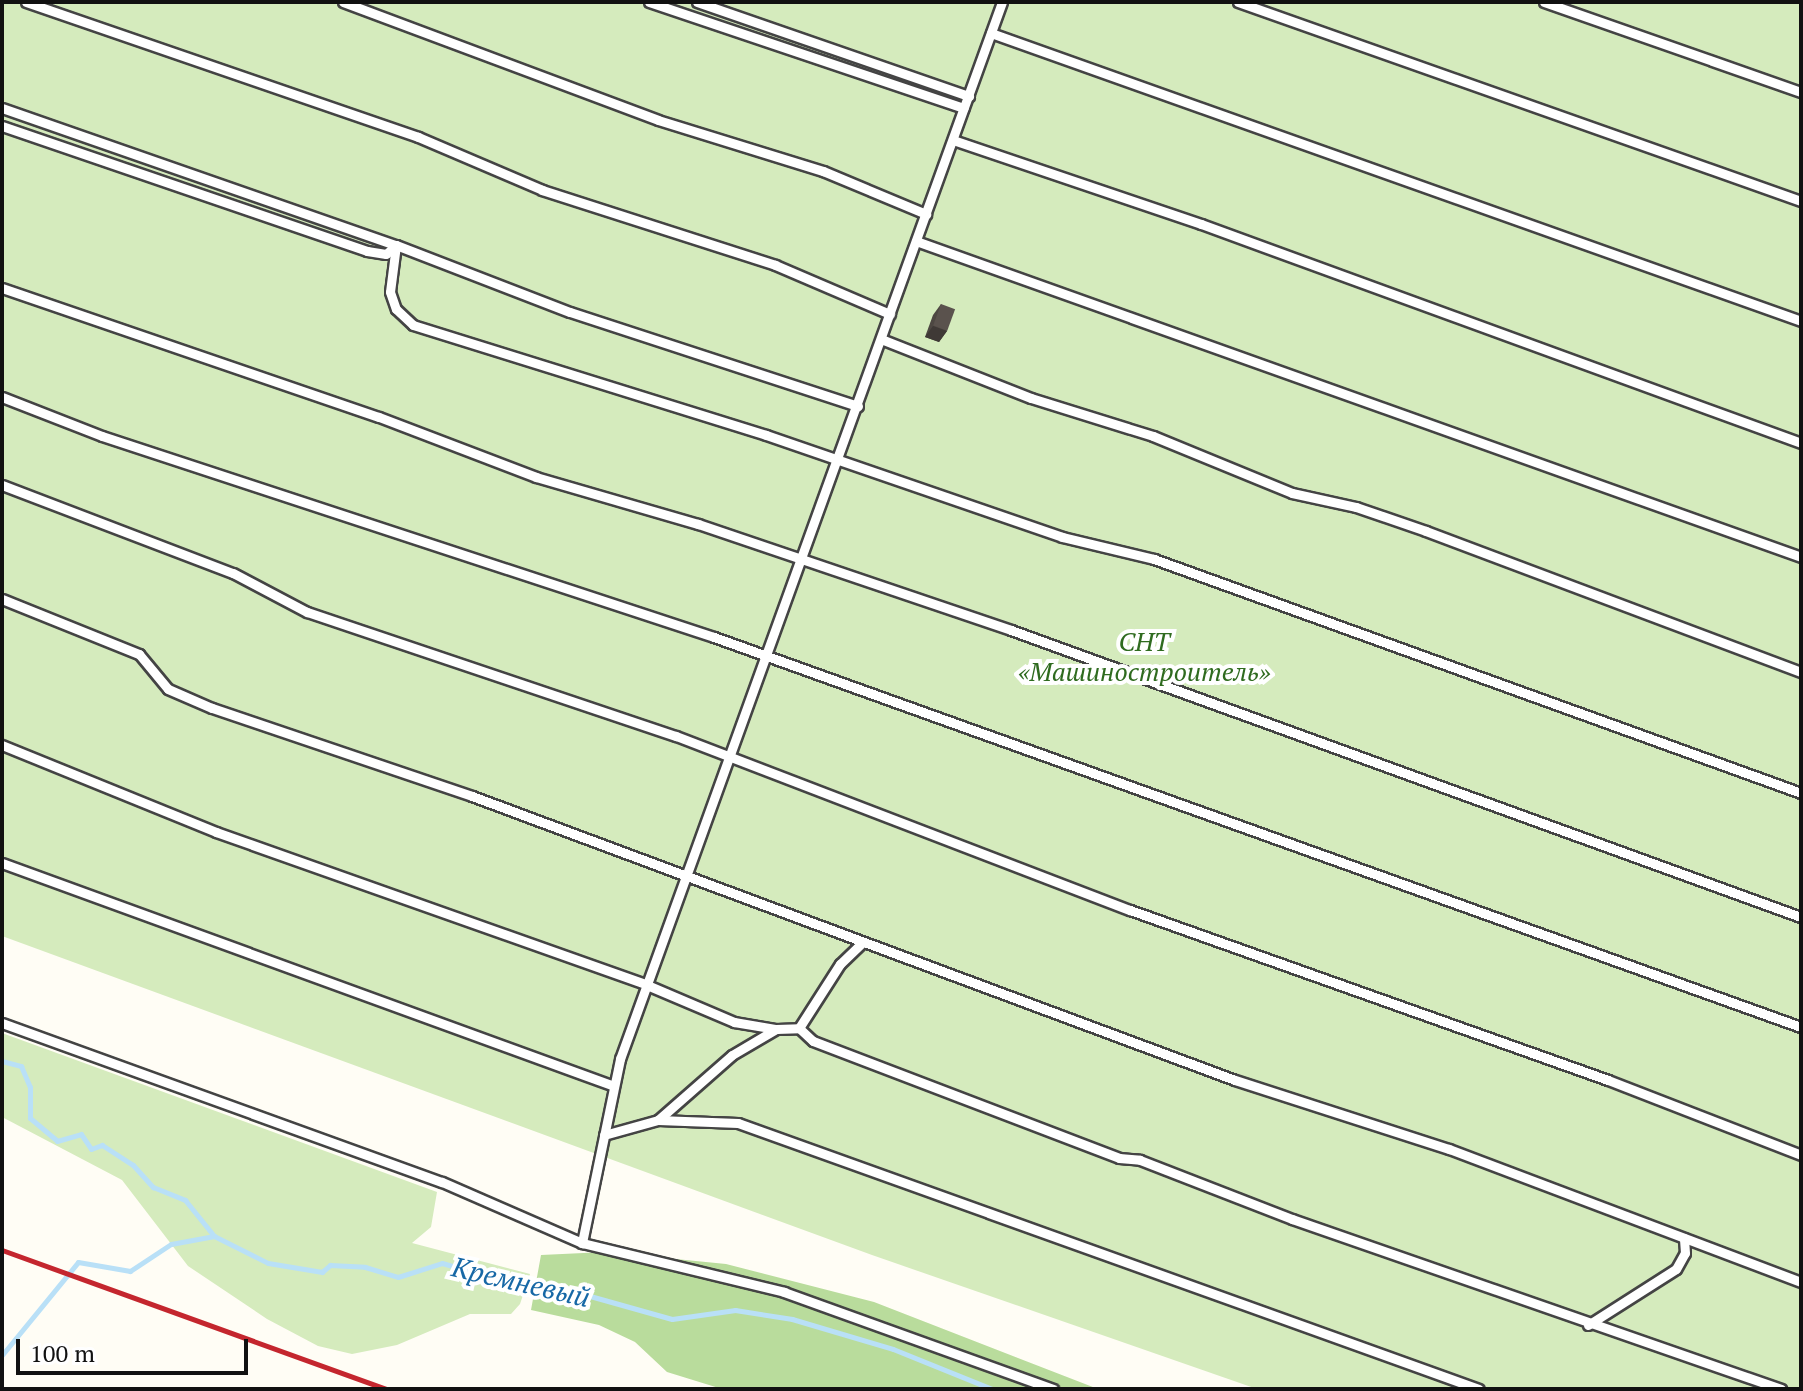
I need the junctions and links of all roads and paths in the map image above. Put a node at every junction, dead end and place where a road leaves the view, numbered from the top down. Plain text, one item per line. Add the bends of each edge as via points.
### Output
1 (26, 2) edge
2 (343, 2) edge
3 (649, 2) edge
4 (697, 2) edge
5 (1002, 2) edge
6 (1238, 2) edge
7 (1544, 2) edge
8 (991, 33) junction
9 (1801, 92) edge
10 (969, 96) junction
11 (2, 108) edge
12 (964, 108) junction
13 (2, 126) edge
14 (953, 140) junction
15 (1801, 201) edge
16 (926, 214) junction
17 (916, 241) junction
18 (396, 245) junction
19 (2, 288) edge
20 (890, 314) junction
21 (1801, 321) edge
22 (881, 339) junction
23 (2, 397) edge
24 (858, 406) junction
25 (1801, 443) edge
26 (838, 460) junction
27 (2, 485) edge
28 (1801, 557) edge
29 (802, 563) junction
30 (2, 599) edge
31 (768, 658) junction
32 (1801, 672) edge
33 (2, 745) edge
34 (732, 756) junction
35 (1801, 793) edge
36 (2, 863) edge
37 (686, 878) junction
38 (1801, 917) edge
39 (862, 943) junction
40 (647, 985) junction
41 (2, 1023) edge
42 (1801, 1027) edge
43 (799, 1028) junction
44 (776, 1029) junction
45 (614, 1086) junction
46 (658, 1120) junction
47 (604, 1135) junction
48 (1801, 1155) edge
49 (1684, 1238) junction
50 (582, 1243) junction
51 (1801, 1282) edge
52 (1588, 1325) junction
53 (1053, 1389) edge
54 (1479, 1389) edge
55 (1781, 1389) edge

1 - 20 lane via 418,137 542,190 775,265
2 - 16 lane via 658,120 823,171
3 - 12 lane
4 - 10 lane
5 - 8 lane
6 - 15 lane
7 - 9 lane
8 - 10 lane
8 - 21 lane
10 - 12 lane
11 - 18 lane
12 - 14 lane
13 - 18 lane via 367,251 386,254
14 - 16 lane
14 - 25 lane via 1201,224
16 - 17 lane
17 - 20 lane
17 - 28 lane
18 - 24 lane via 570,312
18 - 26 lane via 390,292 396,309 413,325
19 - 29 lane via 379,417 536,477 698,524
20 - 22 lane
22 - 24 lane
22 - 32 lane via 1031,398 1153,436 1292,493 1426,531
23 - 31 lane via 102,436
24 - 26 lane
26 - 29 lane
26 - 35 lane via 1062,537 1168,564
27 - 34 lane via 233,573 307,612
29 - 31 lane
29 - 38 lane via 1011,630
30 - 37 lane via 139,654 168,689 212,708 472,796
31 - 34 lane
31 - 42 lane
33 - 40 lane via 216,832
34 - 37 lane
34 - 48 lane via 1130,910 1608,1080
36 - 45 lane
37 - 39 lane
37 - 40 lane
39 - 43 lane via 840,964
39 - 49 lane via 1235,1080 1449,1149
40 - 44 lane via 734,1022
40 - 45 lane
41 - 50 lane via 442,1182
43 - 44 lane
43 - 52 lane via 813,1041 908,1079
44 - 46 lane via 708,1073
45 - 47 lane
46 - 47 lane
46 - 54 lane via 738,1123
47 - 50 lane
49 - 51 lane
49 - 52 lane via 1685,1253 1676,1269
50 - 53 lane via 784,1292
52 - 55 lane

